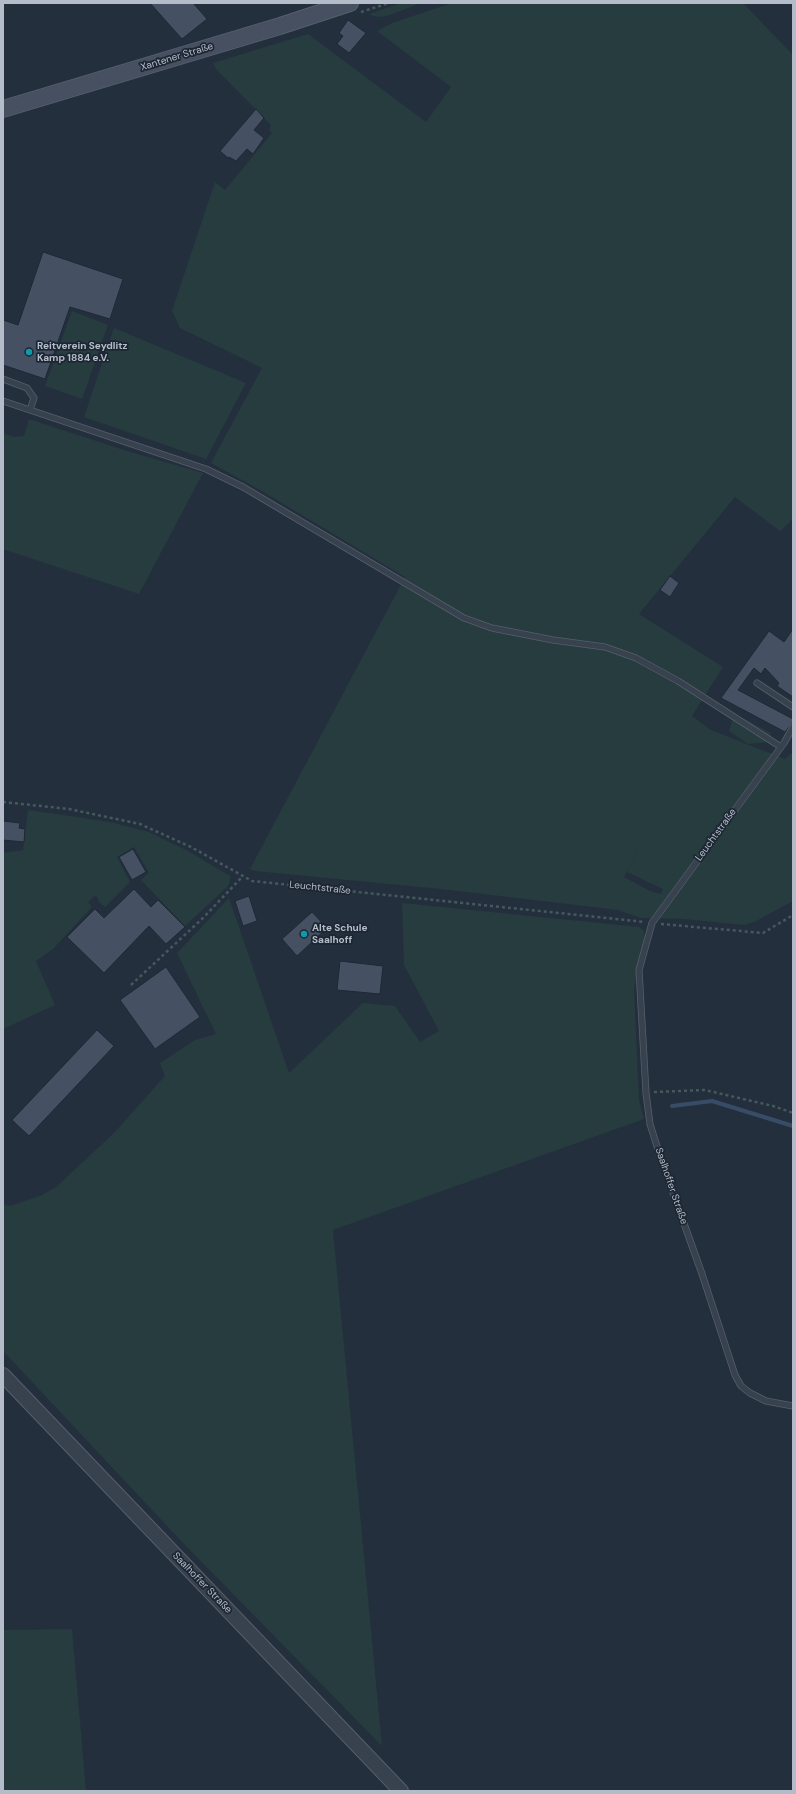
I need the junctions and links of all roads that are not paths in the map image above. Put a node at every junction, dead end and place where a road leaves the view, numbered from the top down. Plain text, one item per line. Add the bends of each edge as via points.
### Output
1 (350, 3) edge
2 (3, 109) edge
3 (3, 378) edge
4 (3, 401) edge
5 (30, 410) junction
6 (757, 683) dead end
7 (793, 707) edge
8 (793, 727) edge
9 (781, 747) junction
10 (652, 923) joint
11 (3, 1375) edge
12 (793, 1406) edge
13 (401, 1791) edge

1 - 2 main road, Xantener Straße
3 - 5 lane via 27,388 34,398
4 - 5 lane
5 - 9 lane via 206,469 243,487 464,618 492,628 605,647 636,658 678,681
6 - 7 lane
8 - 9 lane, Leuchtstraße
9 - 10 lane, Leuchtstraße
10 - 12 lane, Saalhoffer Straße via 639,970 650,1124 735,1375 741,1386 750,1393 766,1401
11 - 13 street, Saalhoffer Straße

